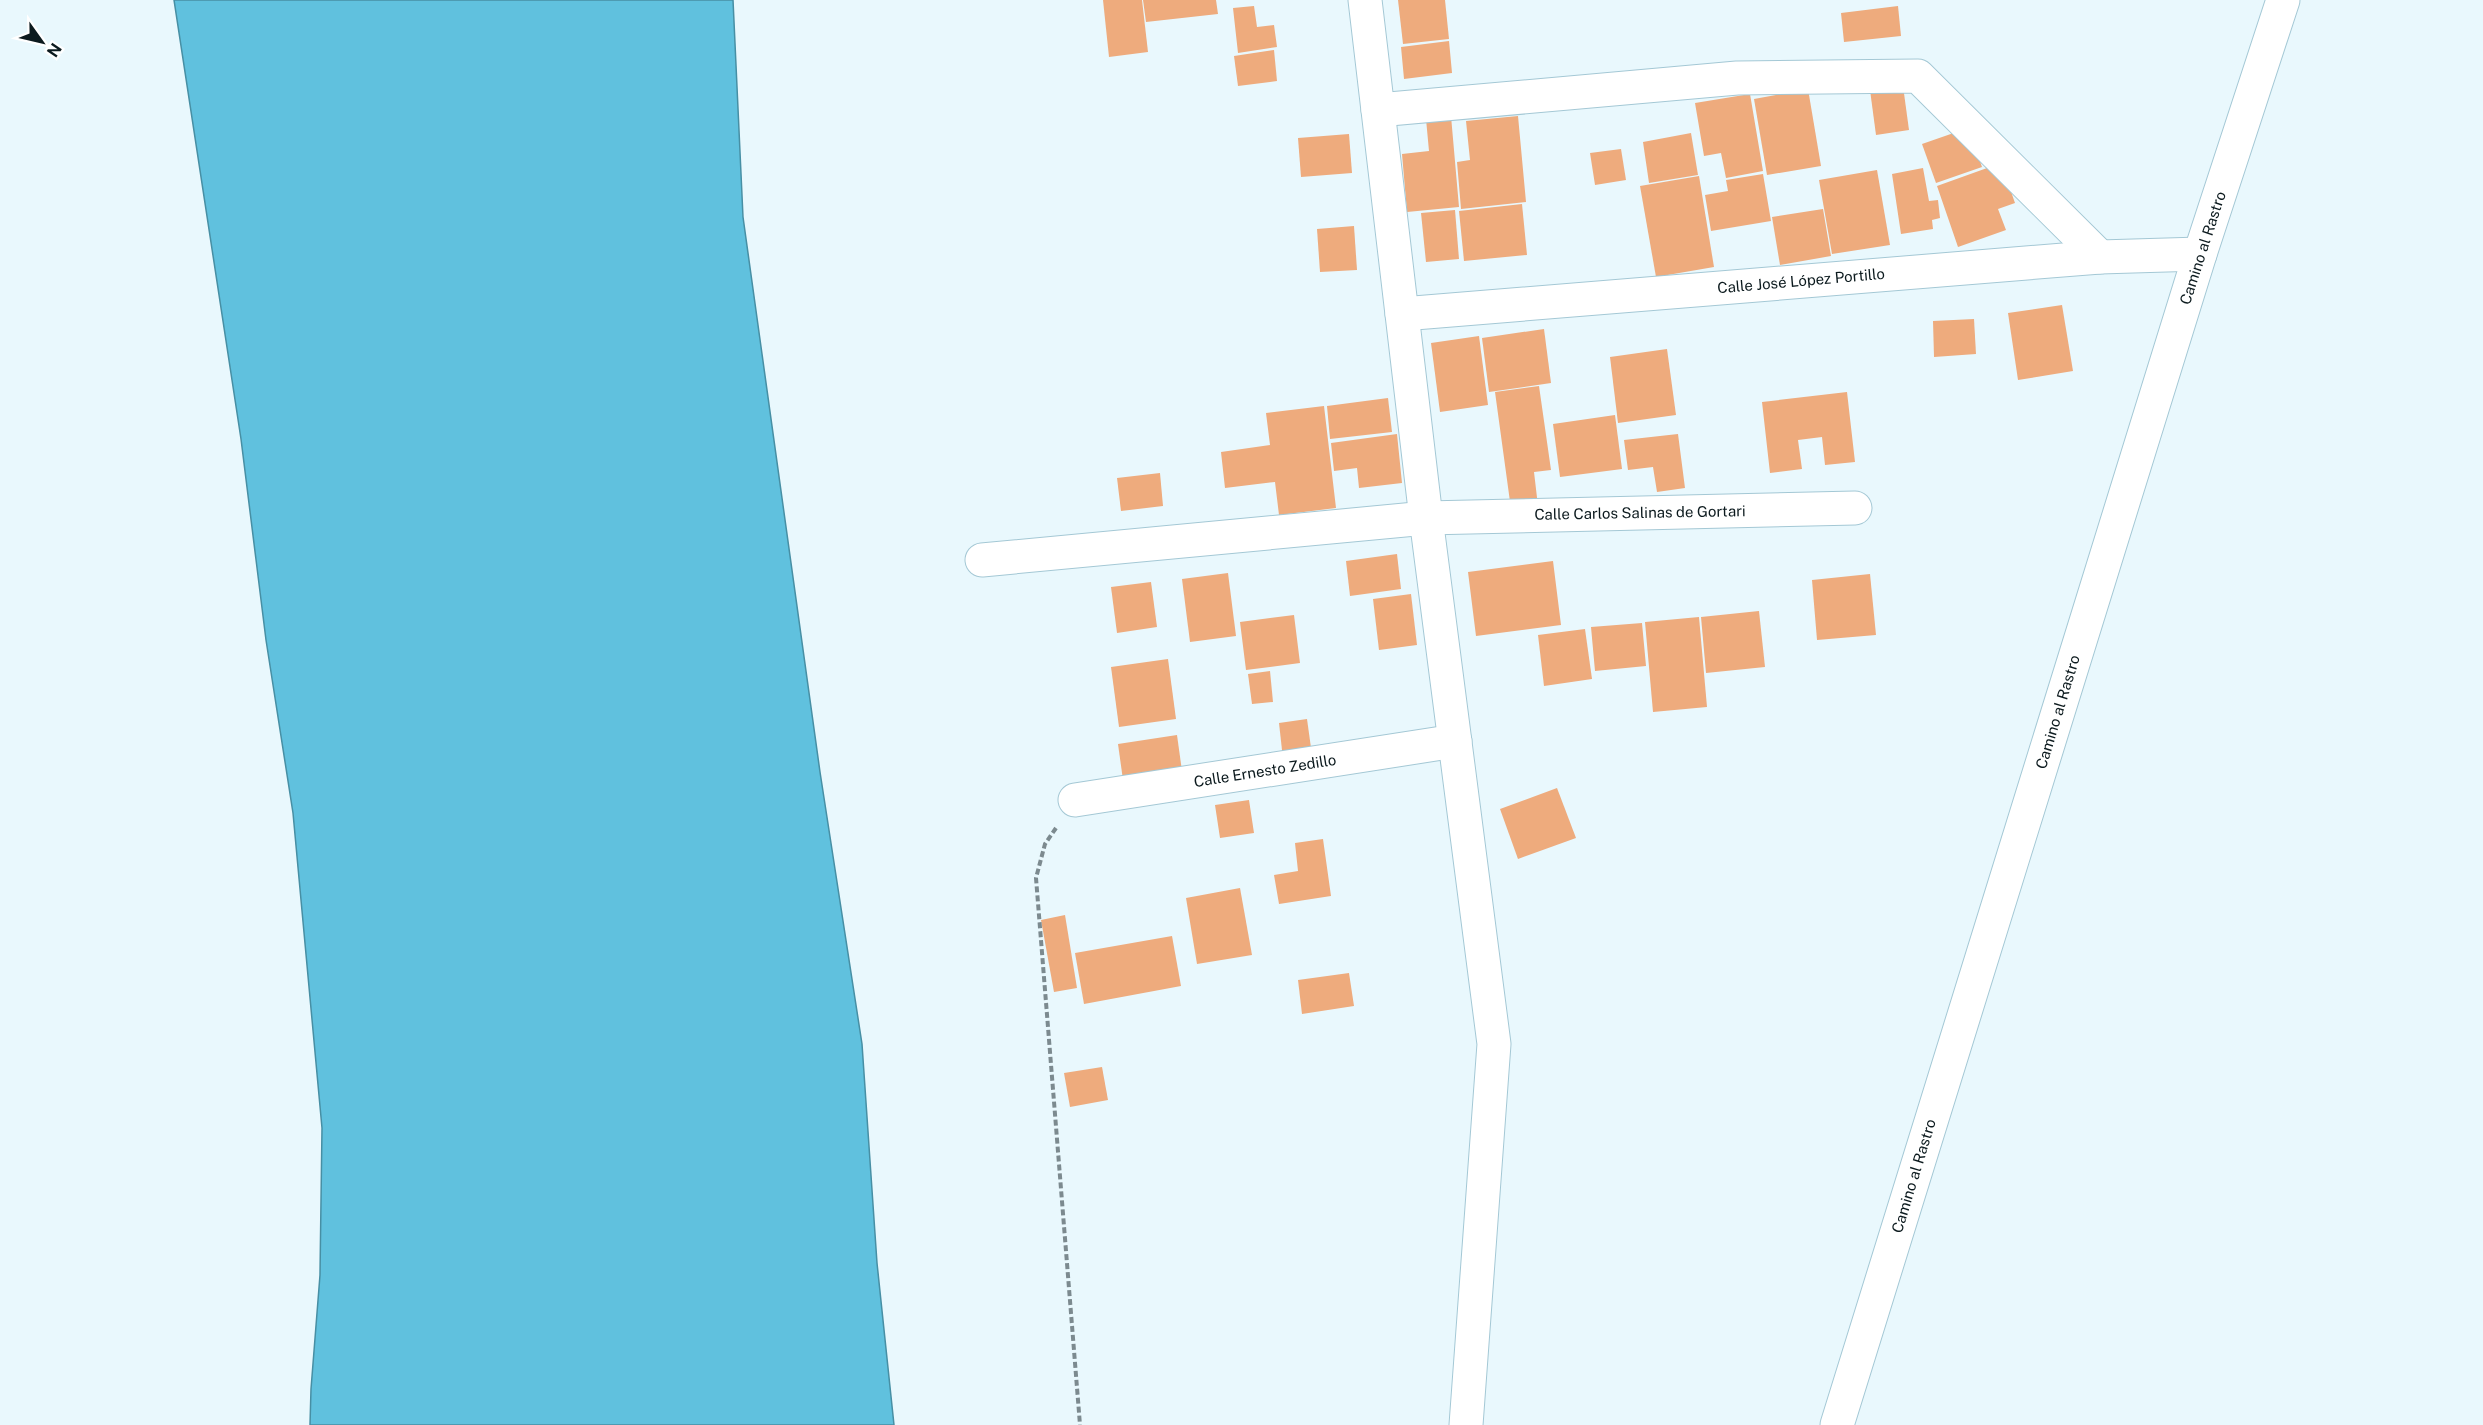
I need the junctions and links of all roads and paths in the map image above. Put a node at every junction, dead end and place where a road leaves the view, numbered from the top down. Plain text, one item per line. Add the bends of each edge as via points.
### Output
1 (1365, 0) edge
2 (2283, 0) edge
3 (1378, 110) junction
4 (2200, 254) junction
5 (2100, 257) junction
6 (1402, 314) junction
7 (1855, 508) dead end
8 (1426, 518) junction
9 (982, 560) dead end
10 (1455, 741) junction
11 (1075, 801) joint
12 (1080, 1425) edge
13 (1466, 1425) edge
14 (1837, 1425) edge

1 - 3 street
2 - 4 street, Camino al Rastro
3 - 5 street via 1737,78 1918,76
3 - 6 street
4 - 5 street, Calle José López Portillo
4 - 14 street, Camino al Rastro
5 - 6 street, Calle José López Portillo
6 - 8 street
7 - 8 street, Calle Carlos Salinas de Gortari
8 - 9 street, Calle Carlos Salinas de Gortari
8 - 10 street
10 - 11 street, Calle Ernesto Zedillo
10 - 13 street via 1494,1044
11 - 12 path via 1046,844 1036,878

